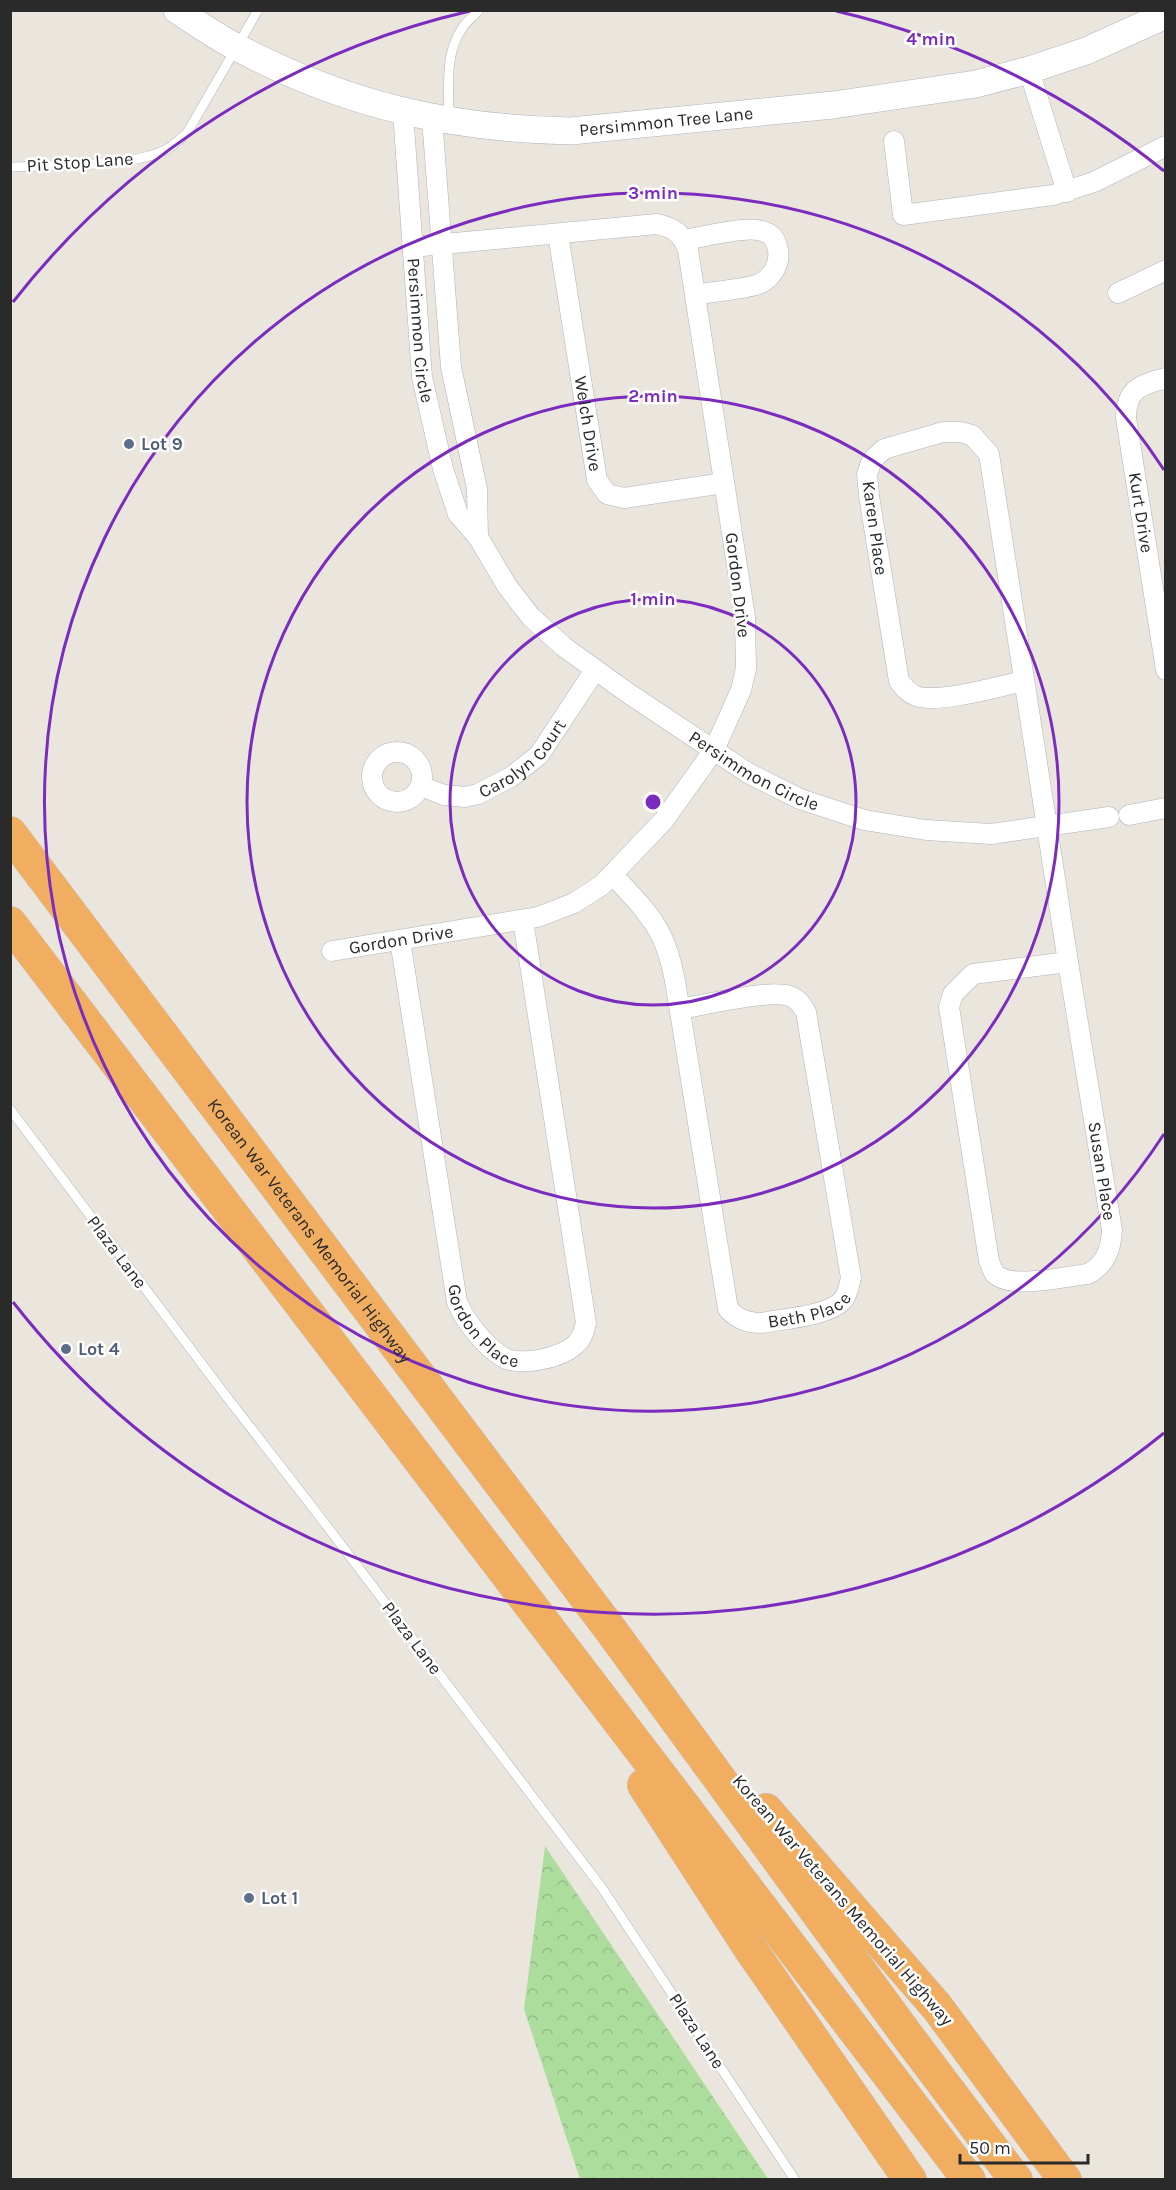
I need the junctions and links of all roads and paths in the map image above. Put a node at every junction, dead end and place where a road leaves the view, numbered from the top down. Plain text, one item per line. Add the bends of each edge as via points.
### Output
1 (177, 10) edge
2 (258, 10) edge
3 (479, 10) edge
4 (1166, 15) edge
5 (237, 48) junction
6 (1029, 70) junction
7 (403, 112) junction
8 (441, 120) junction
9 (894, 141) dead end
10 (1166, 146) edge
11 (10, 167) edge
12 (1067, 192) junction
13 (558, 234) junction
14 (684, 240) junction
15 (441, 245) junction
16 (412, 247) junction
17 (1166, 270) edge
18 (1118, 293) dead end
19 (695, 295) junction
20 (1166, 378) edge
21 (456, 390) junction
22 (429, 402) junction
23 (724, 483) junction
24 (478, 537) junction
25 (1165, 658) edge
26 (596, 670) junction
27 (1024, 681) junction
28 (714, 750) junction
29 (421, 786) dead end
30 (1166, 808) edge
31 (1046, 826) junction
32 (10, 833) edge
33 (612, 874) junction
34 (523, 920) junction
35 (10, 923) edge
36 (400, 940) junction
37 (332, 951) dead end
38 (1068, 962) junction
39 (680, 1009) junction
40 (10, 1109) edge
41 (610, 1629) junction
42 (610, 1708) junction
43 (795, 2180) edge
44 (910, 2180) edge
45 (969, 2180) edge
46 (1016, 2180) edge
47 (1065, 2180) edge

1 - 5 street, Persimmon Tree Lane
2 - 5 lane, Pit Stop Lane
3 - 8 lane via 462,28 452,50
4 - 6 street, Persimmon Tree Lane via 1086,51
5 - 7 street, Persimmon Tree Lane via 316,85
5 - 11 lane, Pit Stop Lane via 187,133 169,148 124,161
6 - 8 street, Persimmon Tree Lane via 976,84 856,102 603,129 537,130
6 - 12 street
7 - 8 street, Persimmon Tree Lane
7 - 16 street, Persimmon Circle
8 - 15 street, Persimmon Circle
9 - 12 street via 903,215
10 - 12 street
13 - 14 street via 657,224 679,232
13 - 15 street
13 - 23 street, Welch Drive via 597,480 607,494 624,498
14 - 19 street, Gordon Drive
14 - 19 street via 754,229 774,237 778,249 778,262 771,275 758,284
15 - 16 street
15 - 21 street, Persimmon Circle
16 - 22 street, Persimmon Circle via 422,377
17 - 18 street
19 - 23 street, Gordon Drive
20 - 25 street, Kurt Drive via 1131,393 1126,404
21 - 22 street via 443,401
21 - 24 street, Persimmon Circle via 477,489
22 - 24 street, Persimmon Circle via 443,469 458,514
23 - 28 street, Gordon Drive via 745,617 746,668 741,690
24 - 26 street, Persimmon Circle via 531,617 564,648
26 - 28 street, Persimmon Circle
26 - 29 street, Carolyn Court via 539,755 511,777 465,797 444,795
27 - 27 street, Karen Place via 934,699 917,697 899,681 867,474 872,460 884,449 952,432 972,435 988,454
27 - 31 street, Karen Place
28 - 31 street, Persimmon Circle via 748,773 800,799 864,820 926,830 991,834
28 - 33 street, Gordon Drive via 664,820
30 - 31 street, Persimmon Circle
31 - 38 street, Karen Place
32 - 41 highway, Korean War Veterans Memorial Highway
33 - 34 street, Gordon Drive via 574,903
33 - 39 street, Beth Place via 662,934 672,962
34 - 36 street, Gordon Drive
34 - 36 street, Gordon Place via 586,1323 578,1342 566,1352 525,1363 501,1356 466,1322 457,1302
35 - 42 highway
36 - 37 street, Gordon Drive
38 - 38 street, Susan Place via 1111,1243 1106,1259 1088,1274 1017,1282 1002,1279 993,1272 989,1261 949,1007 953,994 973,974
39 - 39 street, Beth Place via 728,1309 749,1323 831,1310 843,1300 851,1278 806,1012 790,996 774,993
40 - 43 lane, Plaza Lane via 602,1888
41 - 46 highway, Korean War Veterans Memorial Highway
41 - 47 highway, Korean War Veterans Memorial Highway via 937,2007
42 - 44 highway via 627,1758 749,1947
42 - 45 highway

